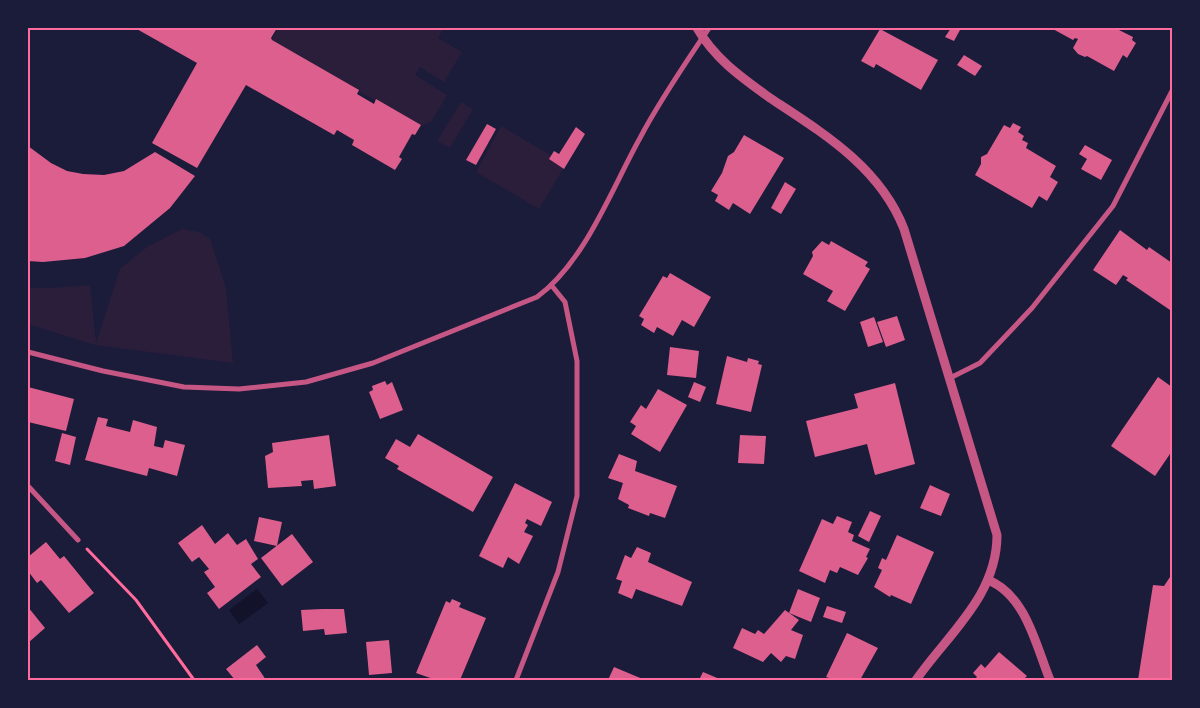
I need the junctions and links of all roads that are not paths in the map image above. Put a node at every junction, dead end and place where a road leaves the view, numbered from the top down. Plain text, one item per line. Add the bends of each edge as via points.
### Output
1 (697, 28) edge
2 (709, 28) edge
3 (702, 37) junction
4 (1172, 91) edge
5 (552, 286) junction
6 (28, 352) edge
7 (948, 379) junction
8 (28, 486) edge
9 (78, 540) road end
10 (988, 580) junction
11 (516, 680) edge
12 (916, 680) edge
13 (1050, 680) edge

1 - 3 street
2 - 3 street
3 - 5 street via 641,136 582,246
3 - 7 street via 730,68 860,163 884,193 904,230
4 - 7 street via 1107,214 1032,308 980,363
5 - 6 street via 536,298 382,360 306,382 239,389 184,386
5 - 11 street via 565,302 578,361 577,496 558,572
7 - 10 street via 997,535 997,549
8 - 9 street
10 - 12 street via 972,608
10 - 13 street via 1005,589 1022,610

